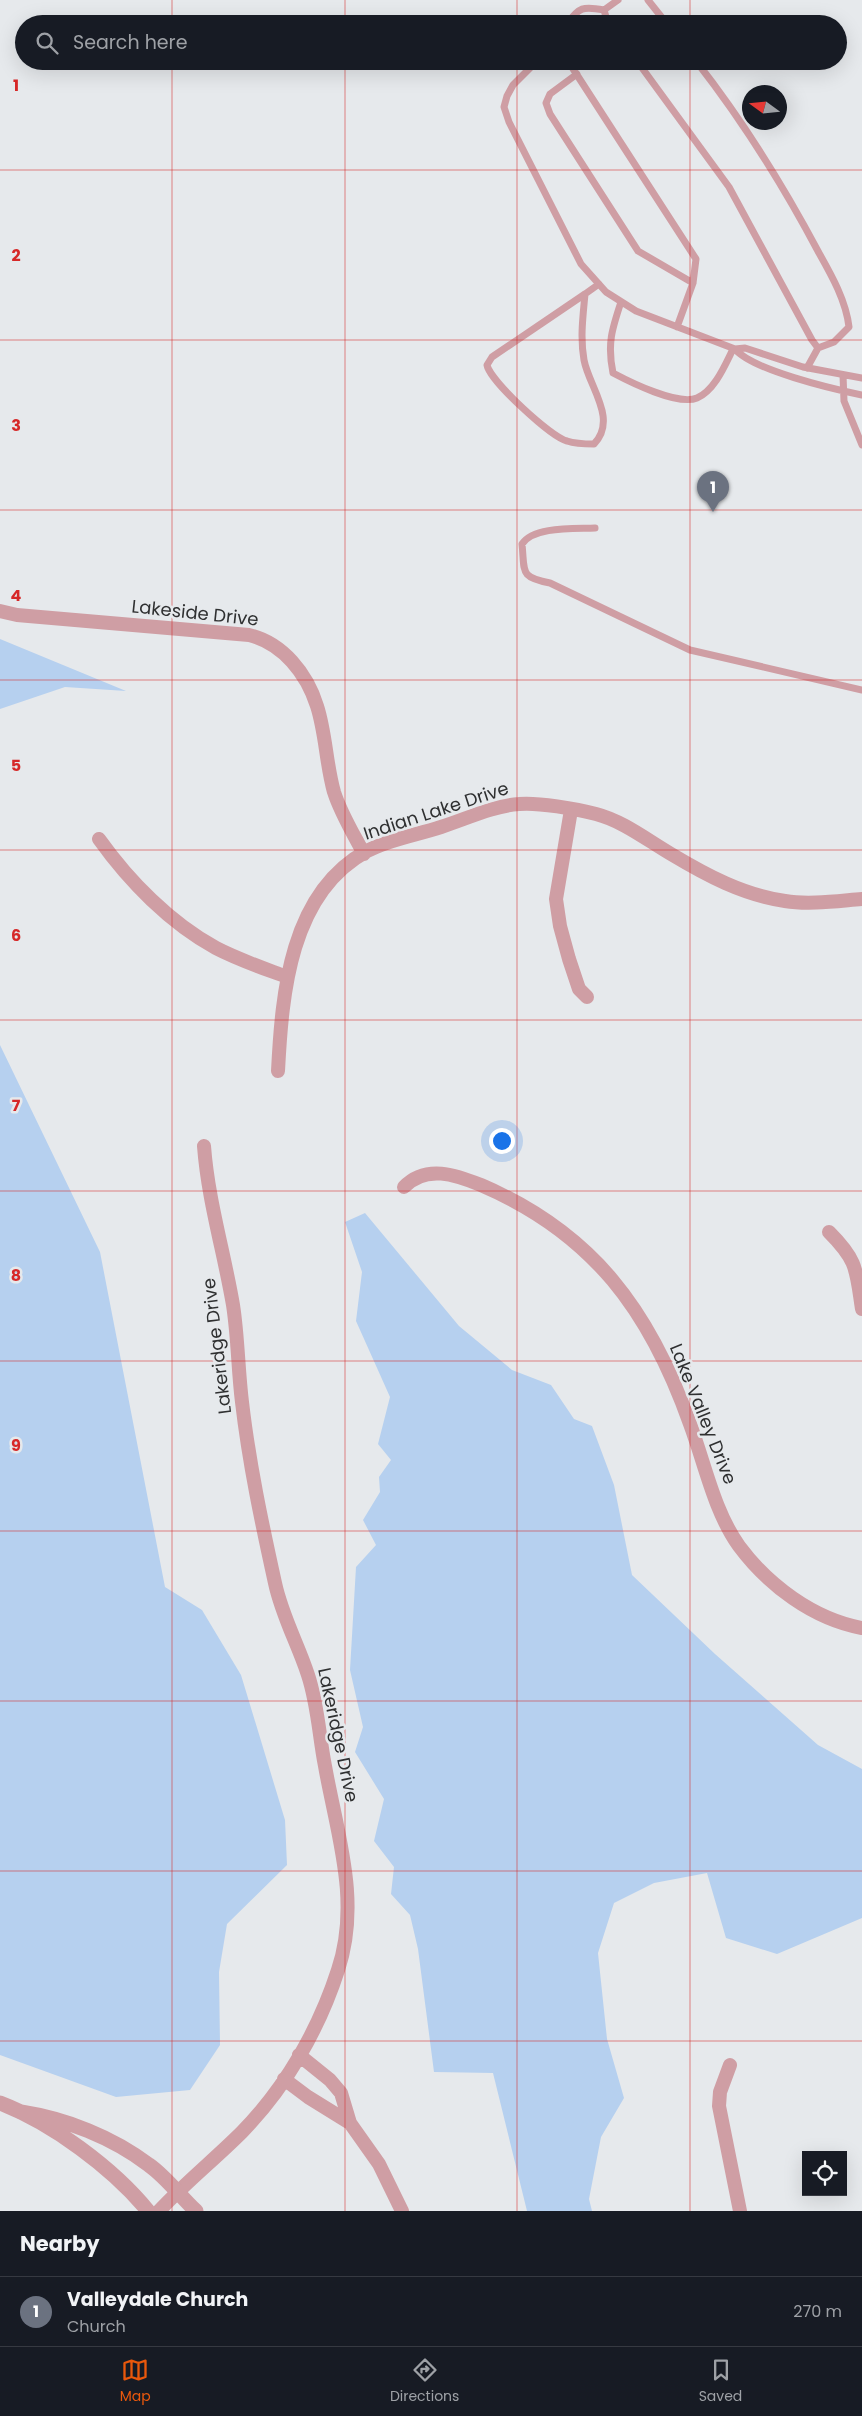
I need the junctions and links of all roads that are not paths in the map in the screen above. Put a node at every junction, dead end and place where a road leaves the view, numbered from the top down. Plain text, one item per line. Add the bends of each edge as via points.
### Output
1 (618, 0) edge
2 (648, 0) edge
3 (604, 10) junction
4 (574, 15) edge
5 (605, 15) edge
6 (660, 15) edge
7 (527, 70) edge
8 (574, 70) edge
9 (644, 70) edge
10 (703, 70) edge
11 (577, 74) junction
12 (693, 282) junction
13 (599, 284) junction
14 (585, 294) junction
15 (621, 302) junction
16 (677, 327) junction
17 (818, 348) junction
18 (734, 349) junction
19 (807, 368) junction
20 (843, 375) junction
21 (862, 378) edge
22 (842, 391) junction
23 (862, 395) edge
24 (862, 445) edge
25 (595, 528) dead end
26 (0, 611) edge
27 (862, 690) edge
28 (571, 810) junction
29 (99, 839) dead end
30 (364, 854) junction
31 (862, 899) edge
32 (287, 977) junction
33 (587, 997) dead end
34 (278, 1070) dead end
35 (204, 1146) dead end
36 (404, 1186) dead end
37 (829, 1232) dead end
38 (862, 1309) edge
39 (862, 1628) edge
40 (299, 2055) junction
41 (730, 2065) dead end
42 (284, 2078) junction
43 (0, 2103) edge
44 (21, 2112) junction
45 (350, 2123) junction
46 (176, 2192) junction
47 (148, 2211) edge
48 (159, 2211) edge
49 (196, 2211) edge
50 (402, 2211) edge
51 (740, 2211) edge

1 - 3 lane
2 - 6 lane
3 - 4 lane via 586,6
3 - 5 lane
7 - 13 lane via 513,85 504,107 509,122 581,264
8 - 11 lane
9 - 17 lane via 729,187
10 - 17 lane via 797,210 847,313 849,327 834,342
11 - 12 lane via 696,258
11 - 12 lane via 550,94 546,103 550,114 638,250
12 - 16 lane
13 - 14 lane
13 - 15 lane
14 - 14 lane via 492,357 487,365 496,382 553,434 566,441 594,444 601,437 604,415 584,360
15 - 16 lane
15 - 18 lane via 608,352 612,372 633,384 686,400 698,398 712,386
16 - 18 lane
17 - 19 lane
18 - 19 lane via 744,348
18 - 22 lane via 741,357
19 - 20 lane
20 - 21 lane
20 - 22 lane
22 - 23 lane
22 - 24 lane
25 - 27 lane via 537,532 527,536 522,544 525,574 690,650
26 - 30 street, Lakeside Drive via 17,616 250,635 277,646 294,663 311,691 319,714 334,792
28 - 30 street, Indian Lake Drive via 530,804 498,808 385,844
28 - 31 street, Indian Lake Drive via 614,820 699,871 756,895 786,902
28 - 33 street via 556,899 569,959 579,988
29 - 32 street via 150,898 187,930 242,960
30 - 32 street, Indian Lake Drive via 326,884 314,902 295,946
32 - 34 street, Indian Lake Drive
35 - 40 street, Lakeridge Drive via 206,1176 233,1308 242,1404 263,1528 282,1609 317,1706 348,1886 344,1950 318,2022
36 - 39 street, Lake Valley Drive via 420,1174 432,1172 468,1180 534,1212 584,1248 614,1282 656,1345 679,1395 724,1522 738,1544 754,1565 799,1602
37 - 38 street via 853,1260
40 - 42 street, Lakeridge Drive
40 - 45 street via 341,2093
41 - 51 street via 720,2092 720,2106
42 - 45 street
42 - 46 street, Lakeridge Drive via 270,2101 242,2132
43 - 44 street
44 - 46 street via 93,2133 149,2165
44 - 47 street via 102,2165
45 - 50 street via 379,2164
46 - 48 street, Lakeridge Drive
46 - 49 street

